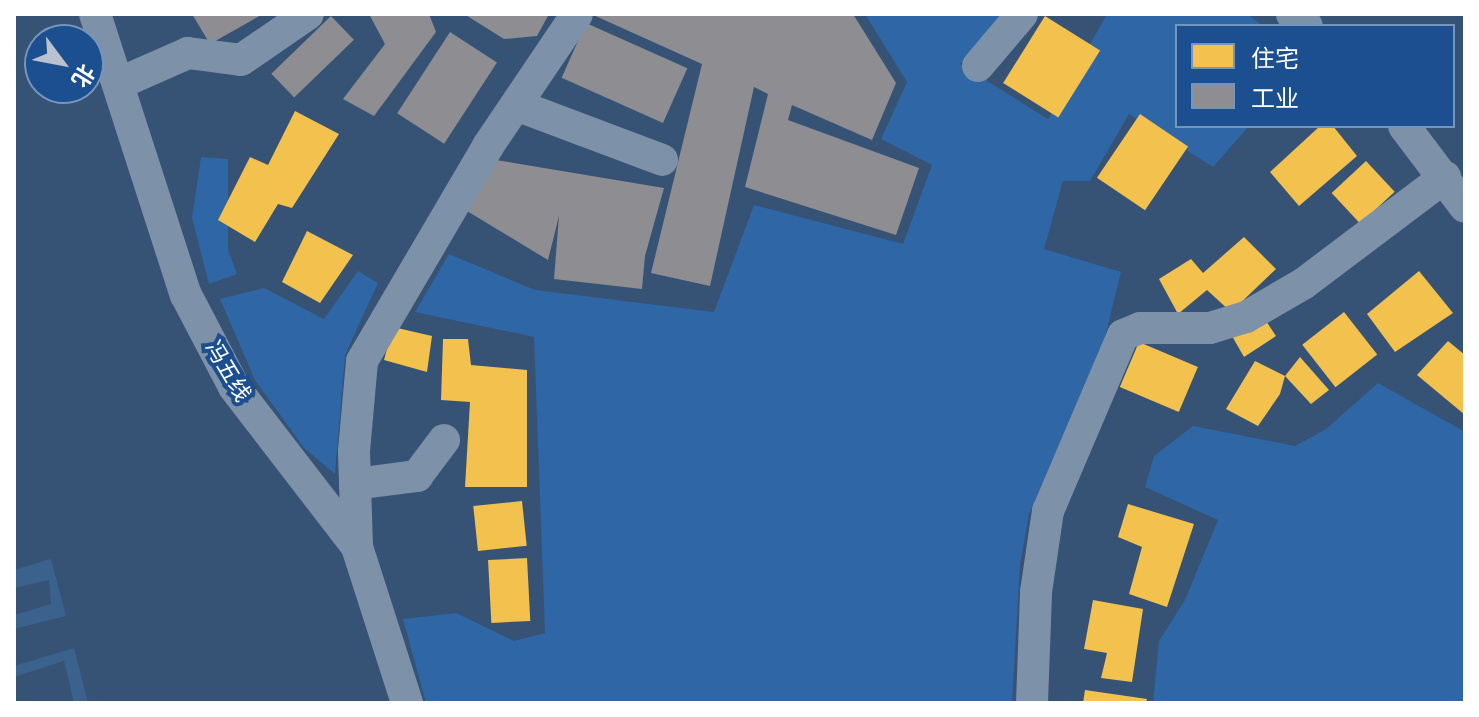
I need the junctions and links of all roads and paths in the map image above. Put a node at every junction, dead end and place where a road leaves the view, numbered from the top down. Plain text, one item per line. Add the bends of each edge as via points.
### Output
1 (95, 14) edge
2 (308, 14) edge
3 (577, 14) edge
4 (1022, 14) edge
5 (978, 66) dead end
6 (120, 83) junction
7 (516, 105) junction
8 (1406, 128) edge
9 (662, 160) dead end
10 (1445, 177) junction
11 (1465, 207) edge
12 (444, 440) dead end
13 (355, 484) junction
14 (357, 547) junction
15 (407, 703) edge
16 (1032, 703) edge

1 - 6 street, 冯五线
2 - 6 street via 241,60 188,53
3 - 7 street
4 - 5 street
6 - 14 street, 冯五线 via 186,295 234,387
7 - 9 street
7 - 13 street via 362,361
8 - 10 street
10 - 11 street
10 - 16 street via 1303,284 1246,317 1187,332 1140,328 1123,335 1048,511 1036,592
12 - 13 street via 417,476
13 - 14 street
14 - 15 street, 冯五线

